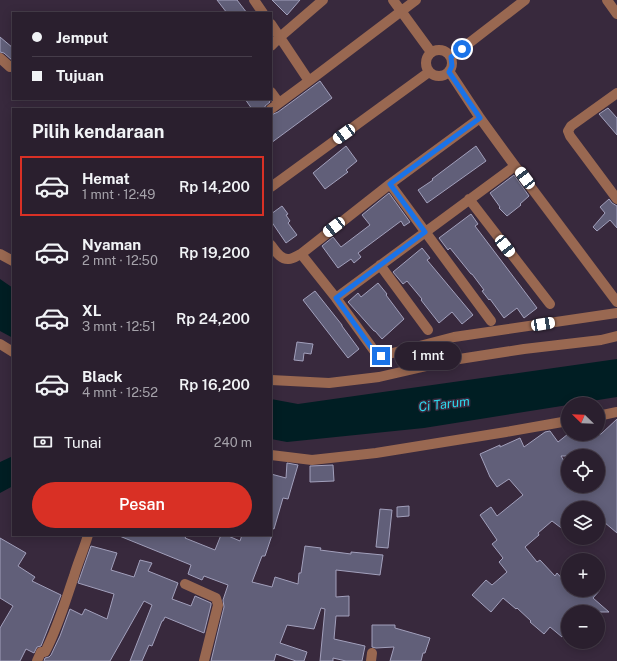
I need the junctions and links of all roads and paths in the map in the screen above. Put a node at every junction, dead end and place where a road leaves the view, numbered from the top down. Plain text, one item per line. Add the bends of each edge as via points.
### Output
1 (254, 0) edge
2 (323, 0) edge
3 (393, 0) edge
4 (416, 0) edge
5 (525, 0) edge
6 (609, 1) edge
7 (401, 11) junction
8 (262, 12) edge
9 (617, 14) edge
10 (272, 25) edge
11 (280, 37) junction
12 (272, 45) edge
13 (432, 52) junction
14 (451, 57) junction
15 (0, 58) edge
16 (10, 67) dead end
17 (429, 72) junction
18 (449, 72) junction
19 (309, 81) junction
20 (272, 96) edge
21 (615, 98) edge
22 (275, 106) edge
23 (480, 118) junction
24 (516, 166) junction
25 (390, 184) junction
26 (272, 186) edge
27 (469, 199) junction
28 (617, 199) edge
29 (425, 232) junction
30 (272, 246) edge
31 (0, 254) edge
32 (301, 254) junction
33 (12, 260) edge
34 (380, 265) junction
35 (336, 298) junction
36 (617, 302) edge
37 (550, 304) dead end
38 (617, 313) edge
39 (491, 321) dead end
40 (428, 330) dead end
41 (617, 336) edge
42 (0, 344) edge
43 (12, 351) edge
44 (272, 380) edge
45 (617, 412) edge
46 (605, 415) edge
47 (561, 422) edge
48 (272, 455) edge
49 (88, 536) edge
50 (185, 584) dead end
51 (37, 661) edge
52 (204, 661) edge

1 - 8 street
2 - 11 street
3 - 7 street
4 - 7 street
5 - 14 street
6 - 9 street
7 - 13 street
7 - 19 street
10 - 11 street
11 - 12 street
11 - 19 street
13 - 14 street via 440,50
13 - 17 street via 426,59
14 - 18 street via 452,66
15 - 16 street
17 - 18 street via 442,76
17 - 26 street
18 - 23 street
19 - 22 street
20 - 22 street
21 - 28 street via 571,126 568,131
23 - 24 street
23 - 25 street
24 - 27 street
24 - 36 street
25 - 29 street
25 - 32 street
27 - 29 street
27 - 37 street
29 - 34 street
29 - 39 street
30 - 32 street via 286,259
31 - 33 street
32 - 35 street
34 - 35 street
34 - 40 street
35 - 38 street via 378,356 454,337
41 - 44 street via 453,360 379,378 329,383
42 - 43 street
45 - 46 street
47 - 48 street via 312,460
49 - 51 street via 54,635
50 - 52 street via 216,598 218,605

